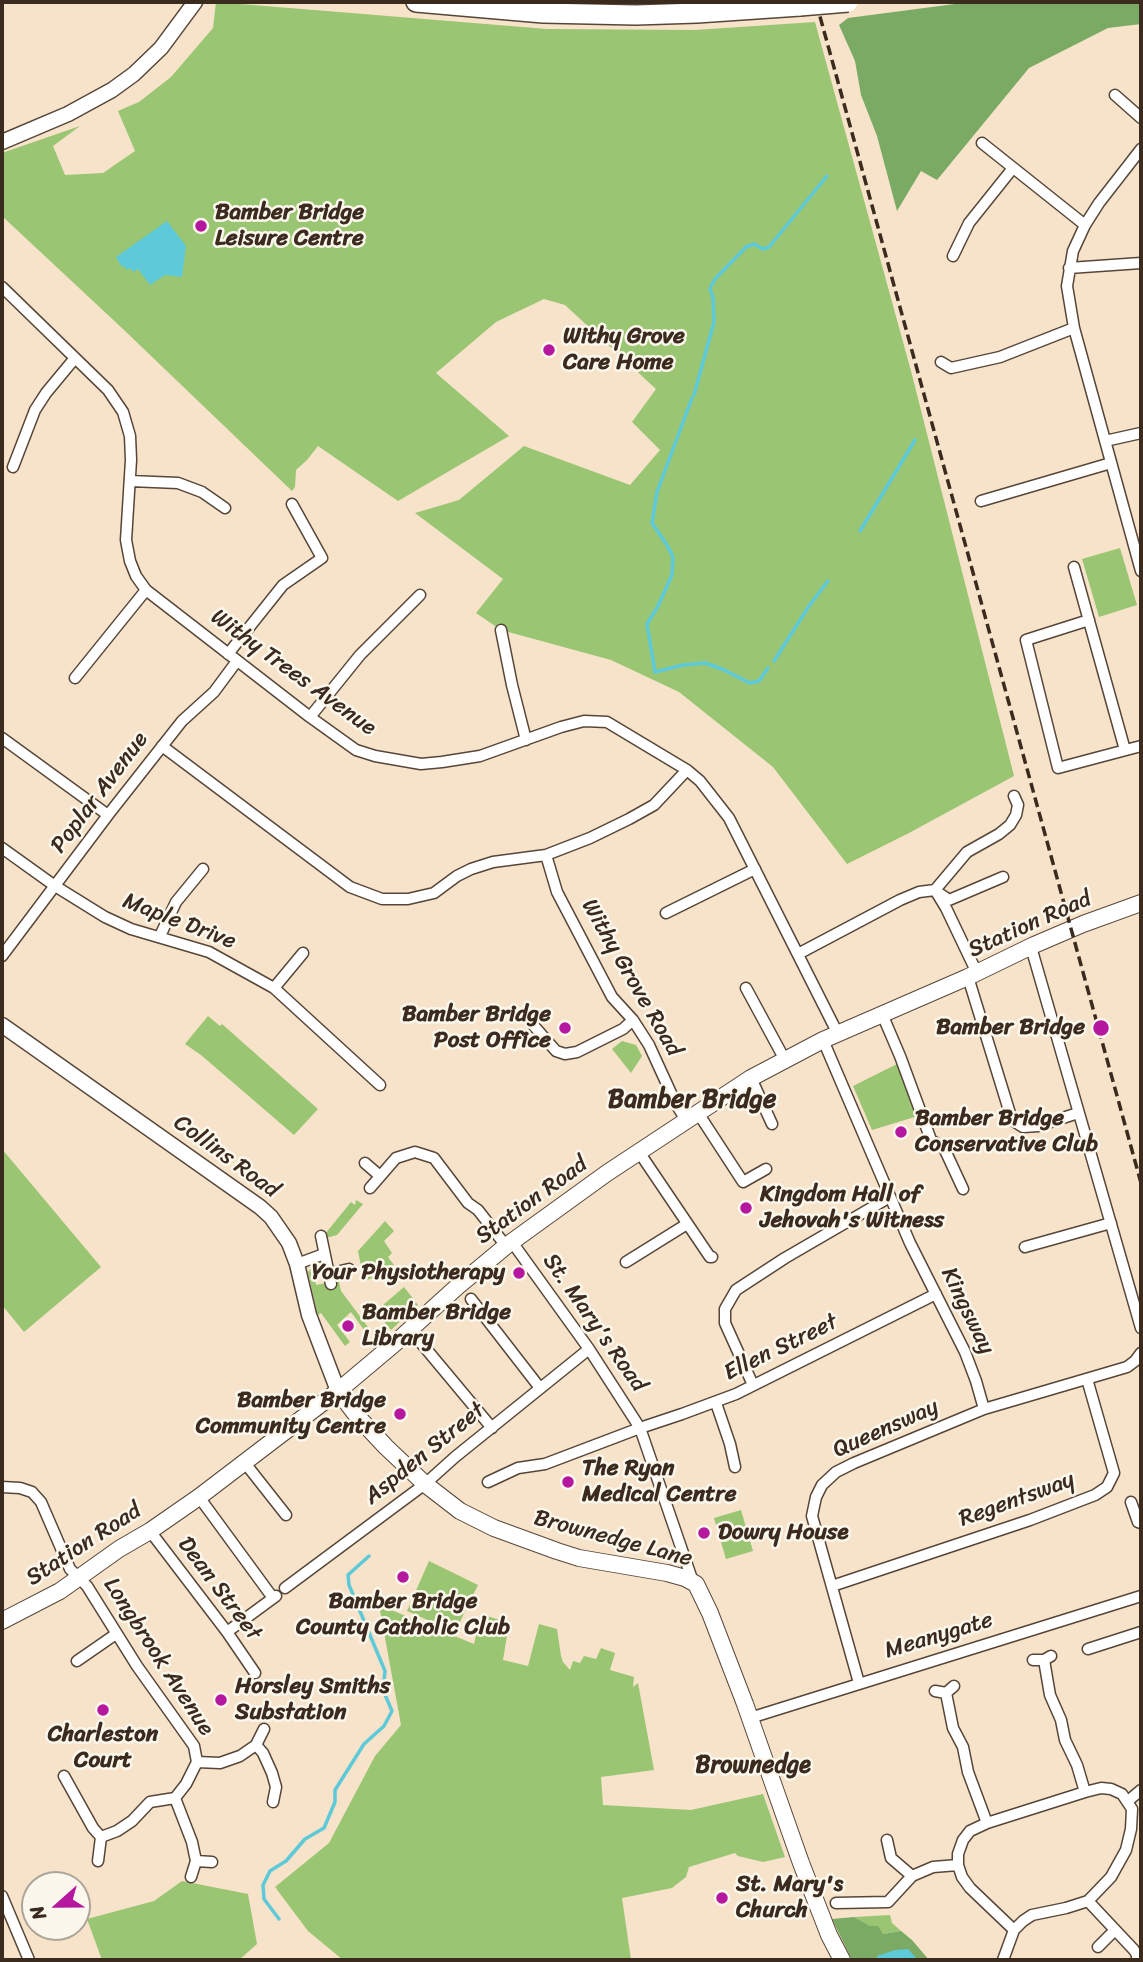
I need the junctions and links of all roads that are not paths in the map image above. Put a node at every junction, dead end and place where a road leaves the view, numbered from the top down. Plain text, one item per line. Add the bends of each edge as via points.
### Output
1 (195, 2) edge
2 (416, 2) edge
3 (848, 2) edge
4 (1115, 95) dead end
5 (1141, 118) edge
6 (2, 142) edge
7 (982, 143) dead end
8 (1141, 149) edge
9 (1013, 168) junction
10 (1085, 225) junction
11 (953, 256) dead end
12 (1141, 263) edge
13 (1069, 268) junction
14 (2, 287) edge
15 (1074, 328) junction
16 (75, 358) junction
17 (941, 362) dead end
18 (1141, 433) edge
19 (1105, 441) junction
20 (1111, 463) junction
21 (13, 467) dead end
22 (130, 481) junction
23 (981, 501) dead end
24 (292, 504) dead end
25 (225, 508) dead end
26 (1074, 567) dead end
27 (1141, 571) edge
28 (146, 590) junction
29 (419, 595) dead end
30 (1089, 620) junction
31 (501, 630) dead end
32 (232, 658) junction
33 (75, 678) dead end
34 (310, 717) junction
35 (2, 738) edge
36 (526, 740) junction
37 (162, 746) junction
38 (1141, 746) edge
39 (1125, 751) junction
40 (687, 770) junction
41 (1014, 796) dead end
42 (108, 815) junction
43 (2, 848) edge
44 (546, 855) junction
45 (203, 869) dead end
46 (755, 869) junction
47 (1003, 877) dead end
48 (55, 886) junction
49 (935, 890) junction
50 (1141, 903) edge
51 (666, 913) dead end
52 (160, 936) junction
53 (1031, 947) junction
54 (303, 953) dead end
55 (798, 954) junction
56 (2, 956) edge
57 (973, 975) junction
58 (274, 988) junction
59 (746, 988) dead end
60 (882, 1014) junction
61 (633, 1020) junction
62 (2, 1025) edge
63 (534, 1026) dead end
64 (830, 1037) junction
65 (785, 1060) junction
66 (751, 1078) junction
67 (380, 1085) dead end
68 (1078, 1113) junction
69 (692, 1116) junction
70 (772, 1124) dead end
71 (639, 1152) junction
72 (365, 1163) dead end
73 (766, 1169) dead end
74 (380, 1176) junction
75 (370, 1188) dead end
76 (963, 1189) dead end
77 (890, 1197) junction
78 (1111, 1223) junction
79 (687, 1224) junction
80 (321, 1236) dead end
81 (509, 1244) junction
82 (1025, 1247) dead end
83 (324, 1254) junction
84 (712, 1257) dead end
85 (626, 1262) dead end
86 (298, 1264) junction
87 (349, 1269) dead end
88 (936, 1294) junction
89 (471, 1299) dead end
90 (1141, 1328) edge
91 (422, 1345) dead end
92 (589, 1349) junction
93 (1141, 1353) edge
94 (1087, 1379) junction
95 (753, 1385) junction
96 (540, 1388) junction
97 (338, 1391) junction
98 (716, 1403) junction
99 (984, 1409) junction
100 (492, 1428) junction
101 (640, 1428) junction
102 (245, 1463) junction
103 (735, 1467) dead end
104 (488, 1482) dead end
105 (425, 1484) junction
106 (2, 1487) edge
107 (199, 1497) junction
108 (1131, 1502) dead end
109 (286, 1515) dead end
110 (1141, 1523) edge
111 (150, 1531) junction
112 (79, 1578) junction
113 (693, 1582) junction
114 (832, 1586) junction
115 (285, 1588) dead end
116 (1141, 1596) edge
117 (2, 1621) edge
118 (227, 1632) junction
119 (1141, 1633) edge
120 (116, 1634) junction
121 (1088, 1649) dead end
122 (1042, 1659) dead end
123 (77, 1661) dead end
124 (255, 1673) dead end
125 (859, 1683) junction
126 (945, 1690) dead end
127 (750, 1718) junction
128 (264, 1729) dead end
129 (256, 1745) junction
130 (197, 1762) junction
131 (64, 1776) dead end
132 (1141, 1790) edge
133 (1085, 1792) junction
134 (175, 1798) junction
135 (1128, 1801) junction
136 (273, 1802) dead end
137 (987, 1823) junction
138 (101, 1836) junction
139 (887, 1840) dead end
140 (98, 1861) dead end
141 (196, 1861) junction
142 (212, 1862) dead end
143 (958, 1865) junction
144 (912, 1876) junction
145 (191, 1877) dead end
146 (2, 1897) edge
147 (1088, 1901) junction
148 (836, 1903) dead end
149 (1014, 1930) junction
150 (1114, 1931) junction
151 (1098, 1947) dead end
152 (30, 1960) edge
153 (841, 1960) edge
154 (1003, 1960) edge
155 (1137, 1960) edge

1 - 6 street via 149,61 112,90
2 - 3 highway, bridge via 636,15
4 - 5 street
7 - 9 street
8 - 10 street
9 - 10 street
9 - 11 street via 969,223
10 - 13 street
12 - 13 street
13 - 15 street
14 - 16 street, Withy Trees Avenue
15 - 17 street via 1000,357 951,368
15 - 19 street
16 - 21 street via 35,410
16 - 22 street, Withy Trees Avenue via 123,412 131,436
18 - 19 street
19 - 20 street
20 - 23 street
20 - 27 street
22 - 25 street via 178,483
22 - 28 street, Withy Trees Avenue via 126,540 136,576
24 - 32 street, Poplar Avenue via 323,558 283,585
26 - 30 street
28 - 32 street, Withy Trees Avenue
28 - 33 street
29 - 34 street via 360,655
30 - 39 street
30 - 39 street via 1026,640 1058,768
31 - 36 street
32 - 34 street, Withy Trees Avenue
32 - 37 street, Poplar Avenue via 214,692
34 - 36 street, Withy Trees Avenue via 356,750 421,764 480,756
35 - 42 street
36 - 40 street, Withy Trees Avenue via 584,721 607,722
37 - 42 street, Poplar Avenue
37 - 44 street via 351,887 382,899 434,892 457,876 493,862
38 - 39 street
40 - 44 street via 654,805
40 - 46 street, Withy Trees Avenue via 729,818
41 - 49 street via 1018,805 1010,825 967,852
42 - 48 street, Poplar Avenue
43 - 48 street, Maple Drive
44 - 61 street, Withy Grove Road via 557,892 612,997
45 - 52 street via 176,902
46 - 51 street
46 - 55 street, Withy Trees Avenue
47 - 49 street via 949,900
48 - 52 street, Maple Drive via 105,917
48 - 56 street, Poplar Avenue
49 - 55 street via 900,900
49 - 57 street
50 - 53 main road, Station Road
52 - 58 street, Maple Drive via 209,953
53 - 57 main road, Station Road
53 - 68 street
54 - 58 street
55 - 64 street, Kingsway
57 - 60 main road, Station Road
57 - 68 street via 1012,1121 1023,1127 1038,1126
58 - 67 street, Maple Drive
59 - 65 street
60 - 64 main road, Station Road
60 - 76 street via 931,1140 944,1148
61 - 63 street via 568,1054 555,1051
61 - 69 street, Withy Grove Road via 676,1104
62 - 86 street, Collins Road via 260,1208 279,1227
64 - 65 main road, Station Road
64 - 77 street, Kingsway
65 - 66 main road, Station Road
66 - 69 main road, Station Road
66 - 70 street
68 - 78 street
69 - 71 main road, Station Road
69 - 73 street, Withy Grove Road via 743,1182
71 - 79 street
71 - 81 main road, Station Road
72 - 74 street
74 - 75 street
74 - 81 street, St. Mary's Road via 397,1158 415,1153 434,1158 468,1203
77 - 88 street, Kingsway
77 - 95 street via 736,1290 724,1309 725,1323
78 - 82 street
78 - 90 street
79 - 84 street
79 - 85 street
80 - 83 street
81 - 92 street, St. Mary's Road
81 - 97 main road, Station Road
83 - 86 street
83 - 87 street via 329,1279
86 - 97 street, Collins Road via 309,1315
88 - 95 street, Ellen Street
88 - 99 street, Kingsway via 965,1352
89 - 96 street
91 - 100 street
92 - 96 street, Aspden Street
92 - 101 street, St. Mary's Road
93 - 94 street, Queensway via 1126,1367
94 - 99 street, Queensway
94 - 114 street, Regentsway via 1114,1473 1107,1487 1030,1520
95 - 98 street, Ellen Street
96 - 100 street, Aspden Street
97 - 102 main road, Station Road
97 - 105 main road, Brownedge Lane
98 - 101 street, Ellen Street
98 - 103 street
99 - 114 street, Queensway via 854,1463 822,1485 812,1516
100 - 105 street, Aspden Street
101 - 104 street, St. Mary's Road
101 - 113 street, St. Mary's Road
102 - 107 main road, Station Road
102 - 109 street
105 - 113 main road, Brownedge Lane via 460,1511 534,1543 579,1558
105 - 115 street, Aspden Street
106 - 112 street, Longbrook Avenue via 32,1492 41,1502 70,1569
107 - 111 main road, Station Road
107 - 118 street via 274,1597
108 - 110 street
111 - 112 main road, Station Road
111 - 118 street, Dean Street
112 - 117 main road, Station Road
112 - 120 street, Longbrook Avenue
113 - 127 main road, Brownedge Lane via 710,1613
114 - 125 street, Queensway
116 - 125 street, Meanygate
118 - 124 street, Dean Street
119 - 121 street
120 - 123 street
120 - 130 street, Longbrook Avenue via 194,1746
122 - 133 street
125 - 127 street, Meanygate
126 - 137 street via 953,1728
127 - 153 main road, Brownedge Lane
128 - 129 street
129 - 130 street, Longbrook Avenue via 220,1763
129 - 136 street via 272,1773 276,1787
130 - 134 street, Longbrook Avenue
131 - 138 street
132 - 135 street
133 - 135 street via 1111,1789
133 - 137 street
134 - 138 street via 150,1802 132,1821
134 - 141 street
135 - 147 street via 1133,1816 1126,1850 1111,1877
137 - 143 street via 963,1840
138 - 140 street
139 - 144 street via 891,1858
141 - 142 street
141 - 145 street
143 - 144 street via 933,1867
143 - 149 street via 970,1888
144 - 148 street via 888,1902
146 - 152 street
147 - 149 street via 1032,1915
147 - 150 street
149 - 154 street
150 - 151 street
150 - 155 street via 1134,1950

